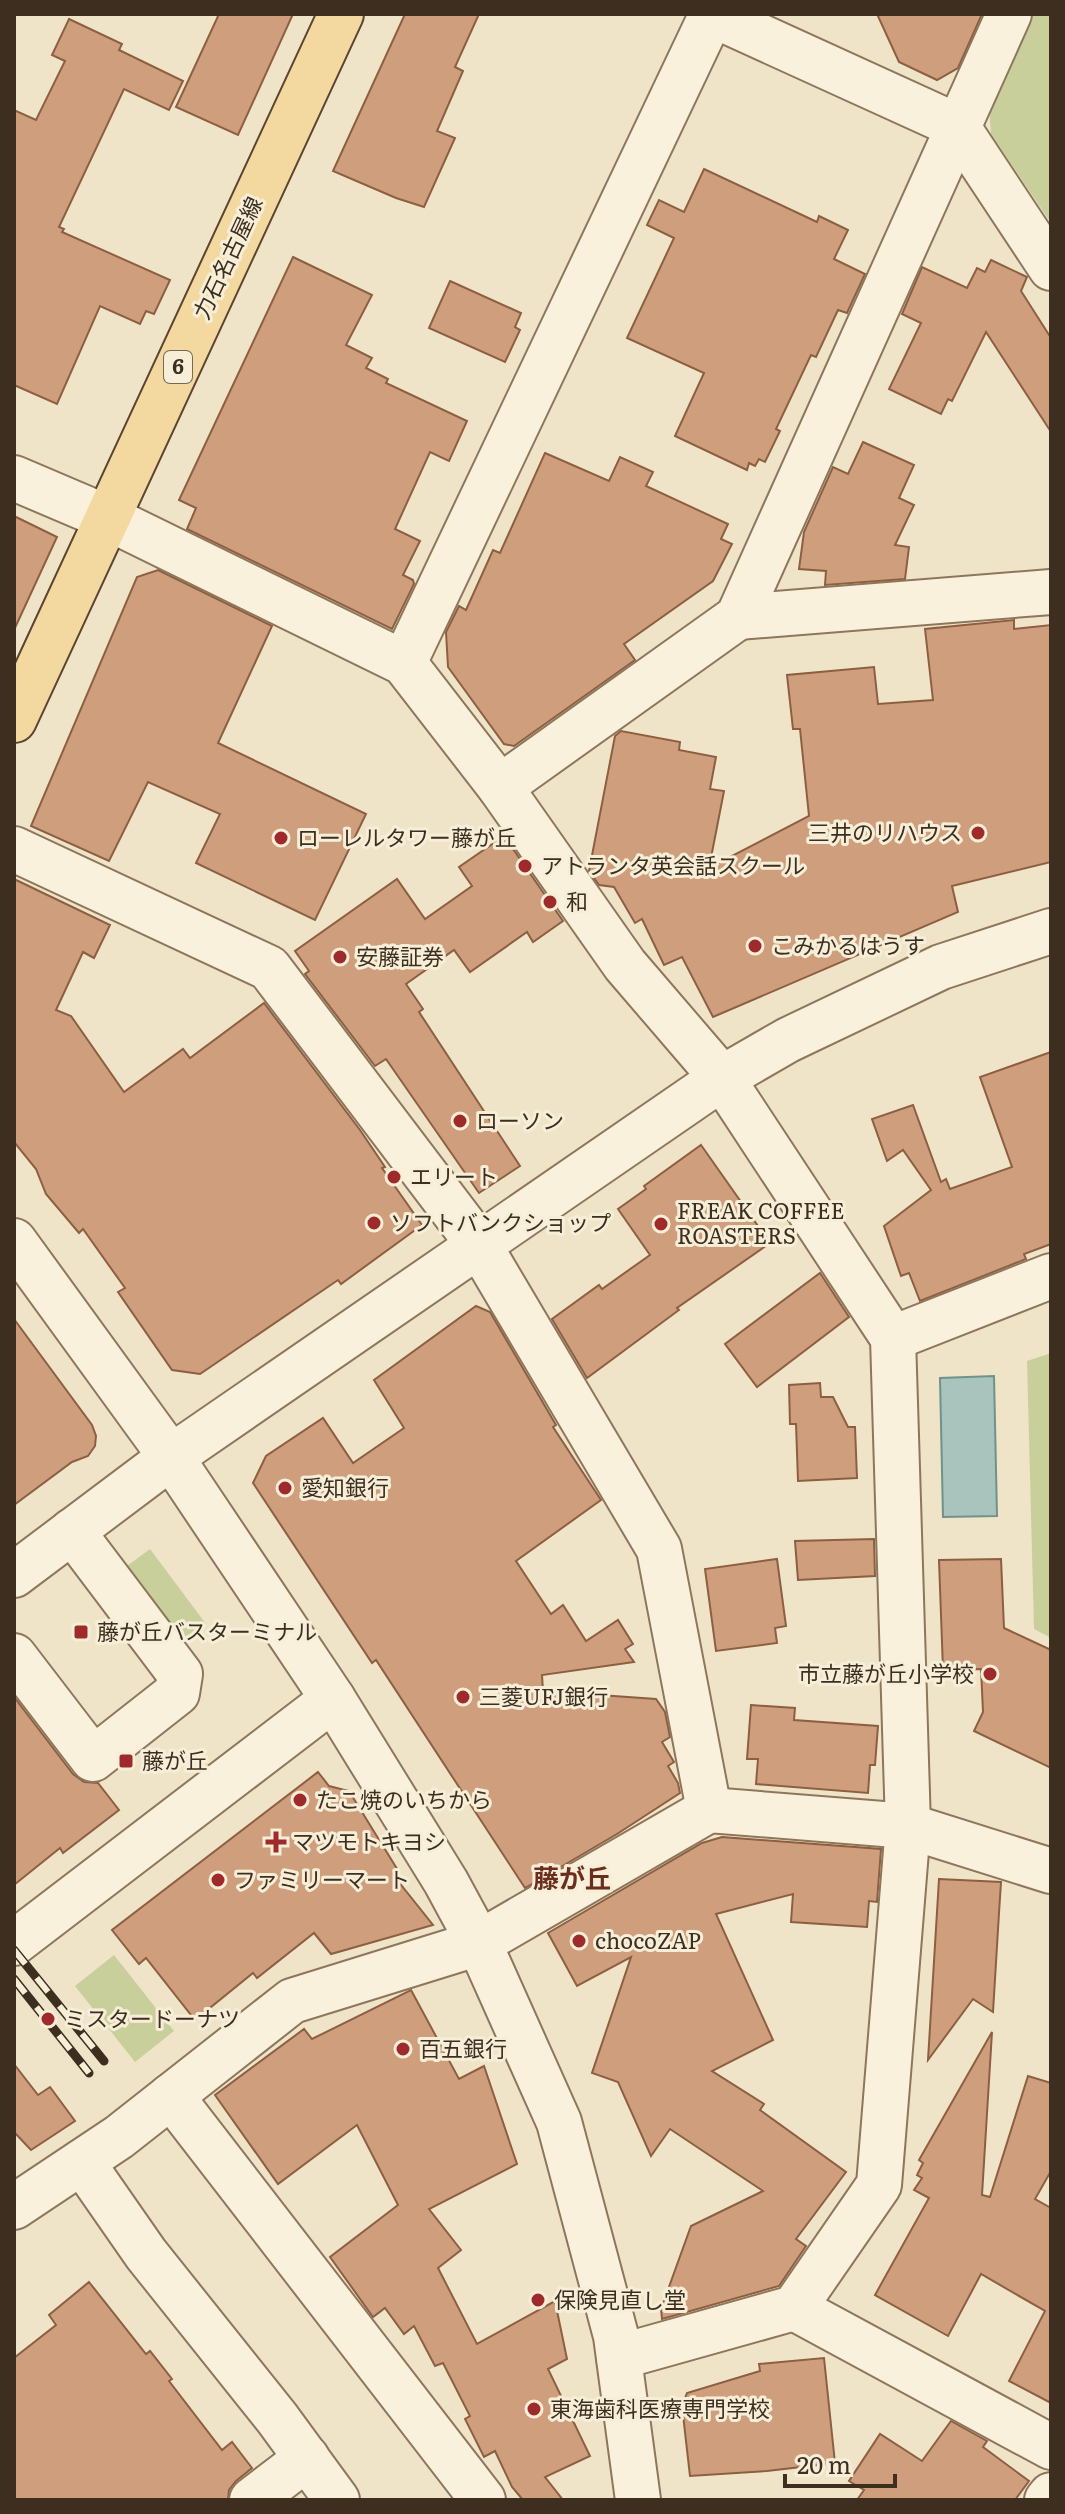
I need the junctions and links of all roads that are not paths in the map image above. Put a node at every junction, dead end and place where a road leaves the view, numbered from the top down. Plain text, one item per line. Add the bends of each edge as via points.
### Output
1 (341, 14) edge
2 (712, 14) edge
3 (1009, 14) edge
4 (957, 126) junction
5 (1051, 268) edge
6 (14, 478) edge
7 (108, 518) junction
8 (1051, 592) edge
9 (738, 617) junction
10 (404, 663) junction
11 (14, 720) edge
12 (500, 787) junction
13 (14, 849) edge
14 (1051, 931) edge
15 (722, 1078) junction
16 (14, 1241) edge
17 (479, 1245) junction
18 (1051, 1276) edge
19 (893, 1338) junction
20 (171, 1457) junction
21 (72, 1531) junction
22 (14, 1575) edge
23 (14, 1656) edge
24 (333, 1699) junction
25 (709, 1810) junction
26 (908, 1826) junction
27 (1051, 1871) edge
28 (14, 1943) edge
29 (479, 1943) junction
30 (171, 2096) junction
31 (82, 2162) junction
32 (14, 2207) edge
33 (794, 2308) junction
34 (619, 2357) junction
35 (1051, 2447) edge
36 (307, 2458) junction
37 (1051, 2495) edge
38 (252, 2500) edge
39 (337, 2500) edge
40 (483, 2500) edge
41 (638, 2500) edge
42 (1047, 2500) edge

1 - 7 main road, 力石名古屋線 / 6
2 - 4 street
2 - 10 street
3 - 4 street
4 - 5 street
4 - 9 street
6 - 7 street
7 - 10 street
7 - 11 main road, 力石名古屋線 / 6
8 - 9 street
9 - 12 street
10 - 12 street
12 - 15 street via 625,965
13 - 17 street via 269,968
14 - 15 street via 941,967 788,1040
15 - 17 street
15 - 19 street
16 - 20 street
17 - 20 street
17 - 25 street via 659,1549
18 - 19 street
19 - 26 street
20 - 21 street
20 - 24 street
21 - 22 street
21 - 23 street via 180,1674 177,1693 93,1759
24 - 28 street
24 - 29 street
25 - 26 street
25 - 29 street
26 - 27 street
26 - 33 street via 879,2185
29 - 30 street via 292,2001
29 - 34 street via 559,2122
30 - 31 street
30 - 40 street
31 - 32 street
31 - 36 street via 146,2254
33 - 34 street
33 - 35 street
34 - 41 street
36 - 38 street
36 - 39 street
37 - 42 street

